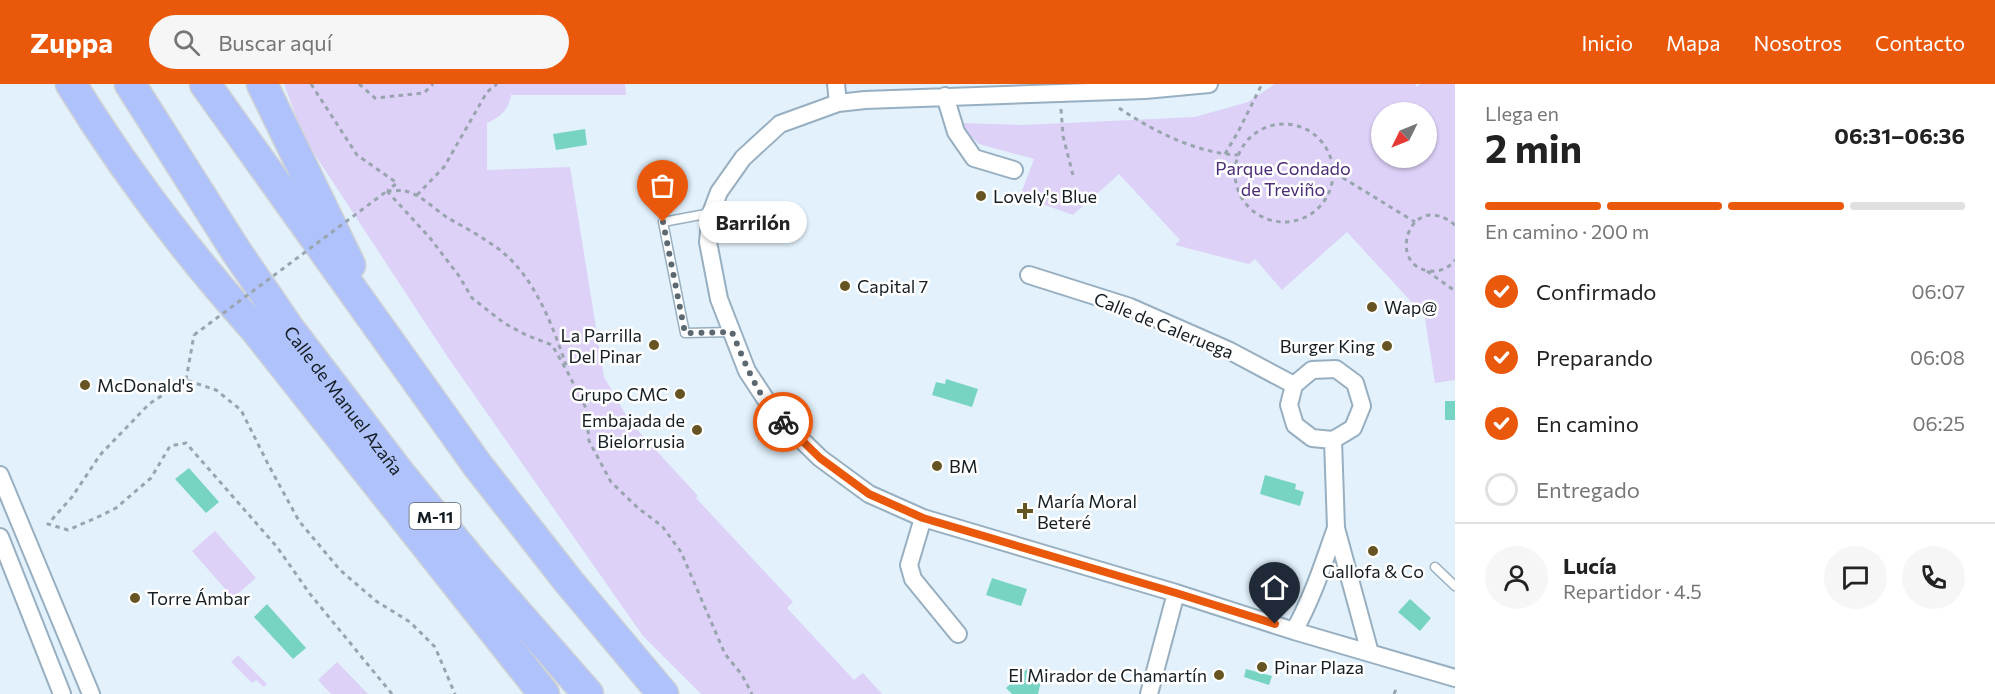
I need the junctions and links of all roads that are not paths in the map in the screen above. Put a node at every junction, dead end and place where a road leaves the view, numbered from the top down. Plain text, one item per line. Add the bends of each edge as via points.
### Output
1 (71, 84) edge
2 (130, 84) edge
3 (205, 84) edge
4 (262, 84) edge
5 (836, 84) edge
6 (1209, 84) edge
7 (945, 96) junction
8 (837, 103) junction
9 (1014, 170) dead end
10 (711, 213) junction
11 (1029, 275) dead end
12 (373, 320) junction
13 (290, 330) junction
14 (732, 332) junction
15 (1294, 385) junction
16 (1333, 440) junction
17 (0, 474) edge
18 (923, 518) junction
19 (1336, 528) junction
20 (0, 537) edge
21 (1435, 567) dead end
22 (481, 572) junction
23 (1455, 586) edge
24 (1176, 593) junction
25 (1294, 631) junction
26 (958, 634) dead end
27 (1370, 653) junction
28 (1455, 678) edge
29 (659, 687) edge
30 (62, 694) edge
31 (91, 694) edge
32 (544, 694) edge
33 (558, 694) edge
34 (588, 694) edge
35 (1149, 694) edge

1 - 13 highway via 106,121 257,308
1 - 32 highway via 99,129 217,286
2 - 13 highway, Calle de Manuel Azaña / M-11
3 - 12 highway
4 - 12 highway via 328,216
5 - 8 street
6 - 7 street
7 - 8 street
7 - 9 street via 956,132 974,158
8 - 10 street via 780,124 743,158 719,192
10 - 14 street via 708,242 719,299
10 - 14 lane via 663,222 685,333
11 - 15 street, Calle de Caleruega via 1130,307 1230,351
12 - 29 highway via 478,466 569,582
13 - 22 highway, Calle de Manuel Azaña / M-11
14 - 18 street via 747,371 776,415 820,458 869,494
15 - 16 street via 1289,405 1295,425 1312,438
15 - 16 street via 1312,370 1336,369 1355,383 1362,406 1353,428
16 - 19 street
17 - 31 street
18 - 24 street
18 - 26 street via 909,566 913,579
19 - 25 street via 1316,588
19 - 27 street
20 - 30 street
21 - 23 lane
22 - 33 highway via 503,617
22 - 34 highway, Calle de Manuel Azaña / M-11
24 - 25 street
24 - 35 street
25 - 27 street
27 - 28 street

